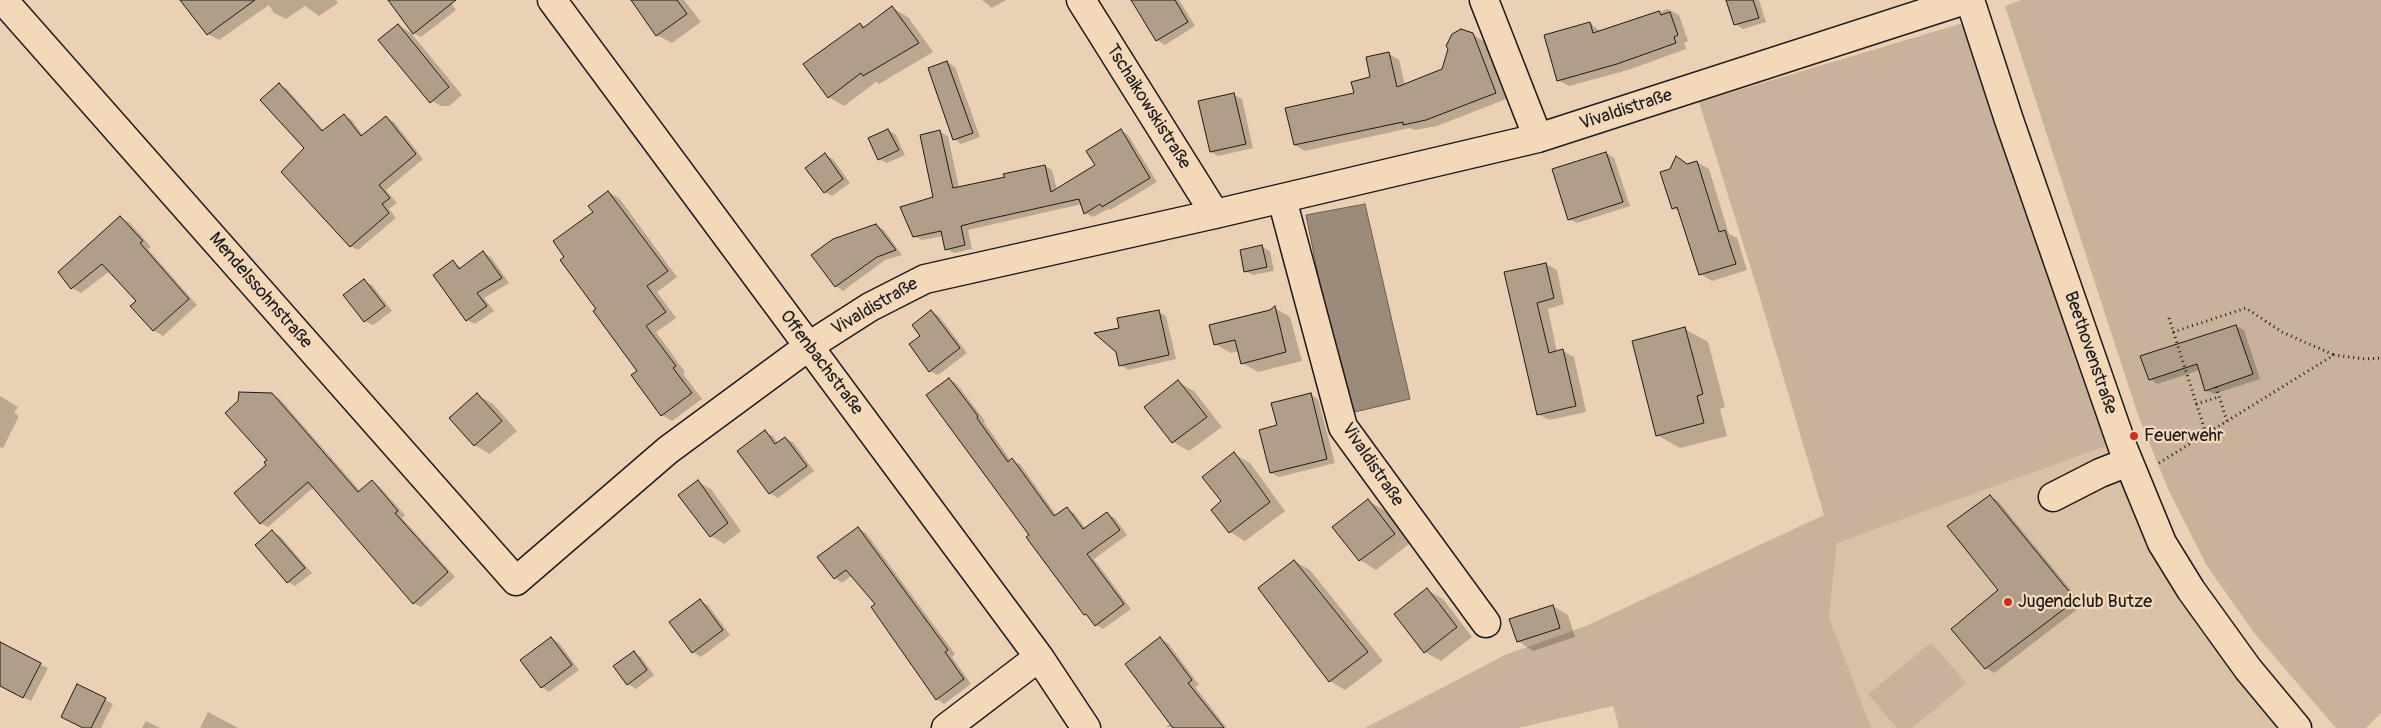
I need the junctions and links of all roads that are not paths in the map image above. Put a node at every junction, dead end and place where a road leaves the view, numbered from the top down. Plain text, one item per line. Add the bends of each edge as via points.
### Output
1 (3, 0) edge
2 (552, 0) edge
3 (1081, 0) edge
4 (1484, 0) edge
5 (1965, 0) edge
6 (1970, 0) edge
7 (1538, 138) junction
8 (1282, 199) junction
9 (1215, 214) junction
10 (809, 346) junction
11 (2131, 469) junction
12 (2053, 497) dead end
13 (516, 581) joint
14 (1486, 623) dead end
15 (1039, 657) junction
16 (946, 728) edge
17 (1086, 728) edge
18 (2297, 728) edge

1 - 13 street, Mendelssohnstraße
2 - 10 street, Offenbachstraße
3 - 9 street, Tschaikowskistraße
4 - 7 street
5 - 7 street, Vivaldistraße
6 - 11 street, Beethovenstraße
7 - 8 street, Vivaldistraße
8 - 9 street, Vivaldistraße
8 - 14 street, Vivaldistraße via 1343,428
9 - 10 street, Vivaldistraße via 925,279 870,307
10 - 13 street, Vivaldistraße via 668,450
10 - 15 street, Offenbachstraße
11 - 12 street via 2100,473
11 - 18 street, Beethovenstraße via 2162,543 2191,590 2248,669
15 - 16 street
15 - 17 street, Offenbachstraße

